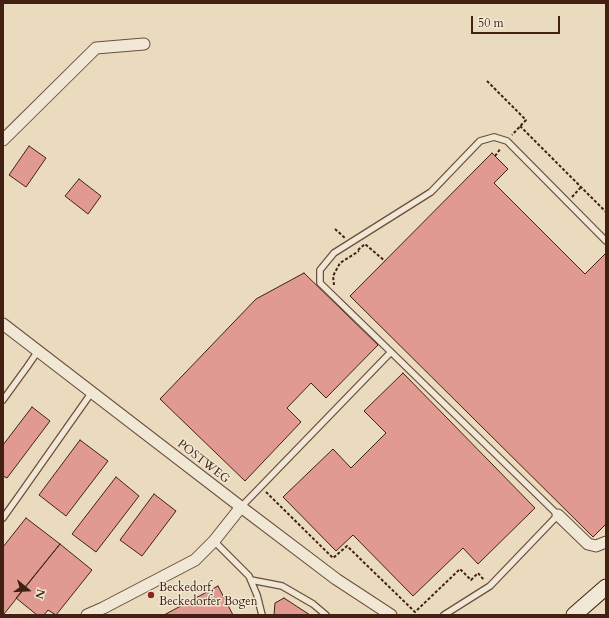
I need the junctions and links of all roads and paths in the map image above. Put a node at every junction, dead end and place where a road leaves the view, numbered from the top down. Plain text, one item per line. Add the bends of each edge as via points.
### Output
1 (144, 44) dead end
2 (486, 81) dead end
3 (520, 126) junction
4 (3, 140) edge
5 (507, 141) junction
6 (495, 156) dead end
7 (581, 187) junction
8 (568, 202) junction
9 (606, 212) edge
10 (606, 241) edge
11 (3, 324) edge
12 (38, 351) junction
13 (391, 352) junction
14 (92, 392) junction
15 (3, 400) edge
16 (261, 487) junction
17 (241, 507) junction
18 (558, 515) junction
19 (3, 518) edge
20 (214, 541) junction
21 (606, 542) edge
22 (252, 580) junction
23 (490, 586) junction
24 (606, 588) edge
25 (87, 615) edge
26 (262, 615) edge
27 (326, 615) edge
28 (392, 615) edge
29 (444, 615) edge
30 (574, 615) edge

1 - 4 street via 96,48
2 - 3 path via 526,120
3 - 5 path
3 - 7 path
5 - 6 path
5 - 8 lane
5 - 13 lane via 494,137 480,140 431,192 334,253 320,270 320,283
7 - 8 path
7 - 9 path
8 - 10 lane
11 - 12 street, POSTWEG
12 - 14 street, POSTWEG
12 - 15 lane
13 - 16 lane
13 - 18 lane
14 - 17 street, POSTWEG
14 - 19 lane
16 - 17 lane
16 - 23 path via 333,558 347,546 415,612 460,569 470,580 478,573
17 - 20 street
17 - 28 street, POSTWEG via 336,579
18 - 21 street via 588,544 596,546
18 - 23 lane
20 - 22 lane
20 - 25 street via 195,560
22 - 26 lane
22 - 27 lane via 282,586 313,604
23 - 29 lane
24 - 30 main road

